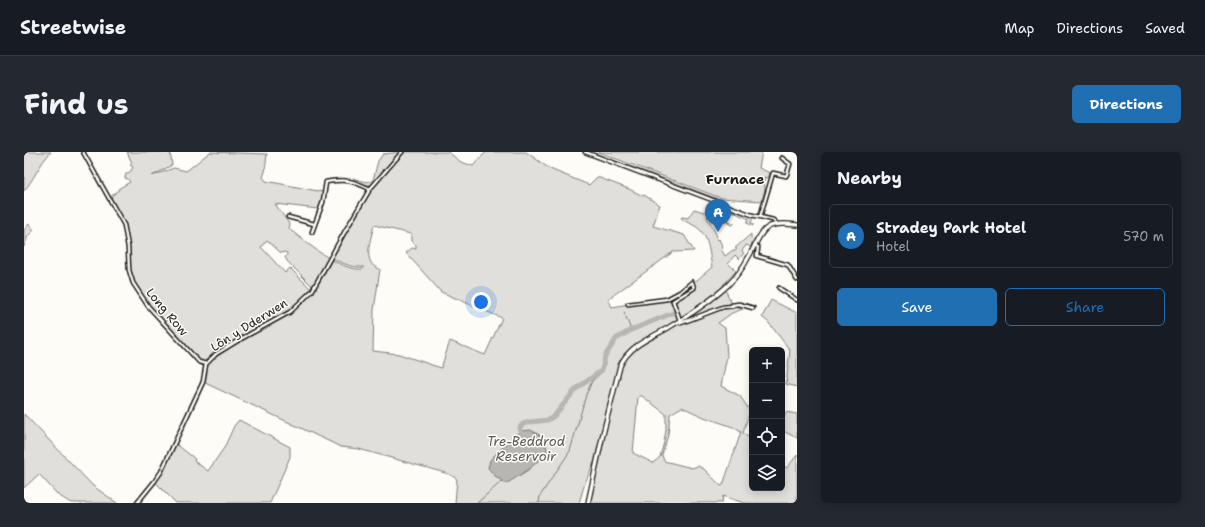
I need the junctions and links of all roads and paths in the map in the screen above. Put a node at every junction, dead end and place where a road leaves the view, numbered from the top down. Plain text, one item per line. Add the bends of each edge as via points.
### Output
1 (83, 152) edge
2 (402, 152) edge
3 (585, 152) edge
4 (782, 158) dead end
5 (370, 188) junction
6 (288, 217) dead end
7 (760, 217) junction
8 (314, 224) junction
9 (778, 224) junction
10 (797, 225) edge
11 (312, 232) dead end
12 (754, 245) junction
13 (795, 274) edge
14 (797, 280) edge
15 (779, 288) dead end
16 (796, 298) edge
17 (628, 304) dead end
18 (753, 308) dead end
19 (680, 320) junction
20 (206, 364) junction
21 (137, 503) edge
22 (588, 503) edge

1 - 20 street, Long Row via 124,225 133,283 148,306 199,362
2 - 5 street, Lôn y Dderwen
3 - 7 street
4 - 7 street via 790,164 786,176 773,173
5 - 8 street via 343,179 326,182 323,202
5 - 20 street, Lôn y Dderwen via 312,291 290,312 216,354
6 - 8 street
7 - 9 street
8 - 11 street
9 - 10 main road
9 - 12 main road via 761,233
12 - 13 street via 758,247 757,256 788,265
12 - 19 main road via 728,285
13 - 14 street
15 - 16 street
17 - 19 street via 667,299 692,282 694,288 672,301
18 - 19 street via 739,304 723,307 683,324
19 - 22 main road via 641,342 623,359 604,427
20 - 21 street, Lôn y Dderwen via 203,382 160,472

